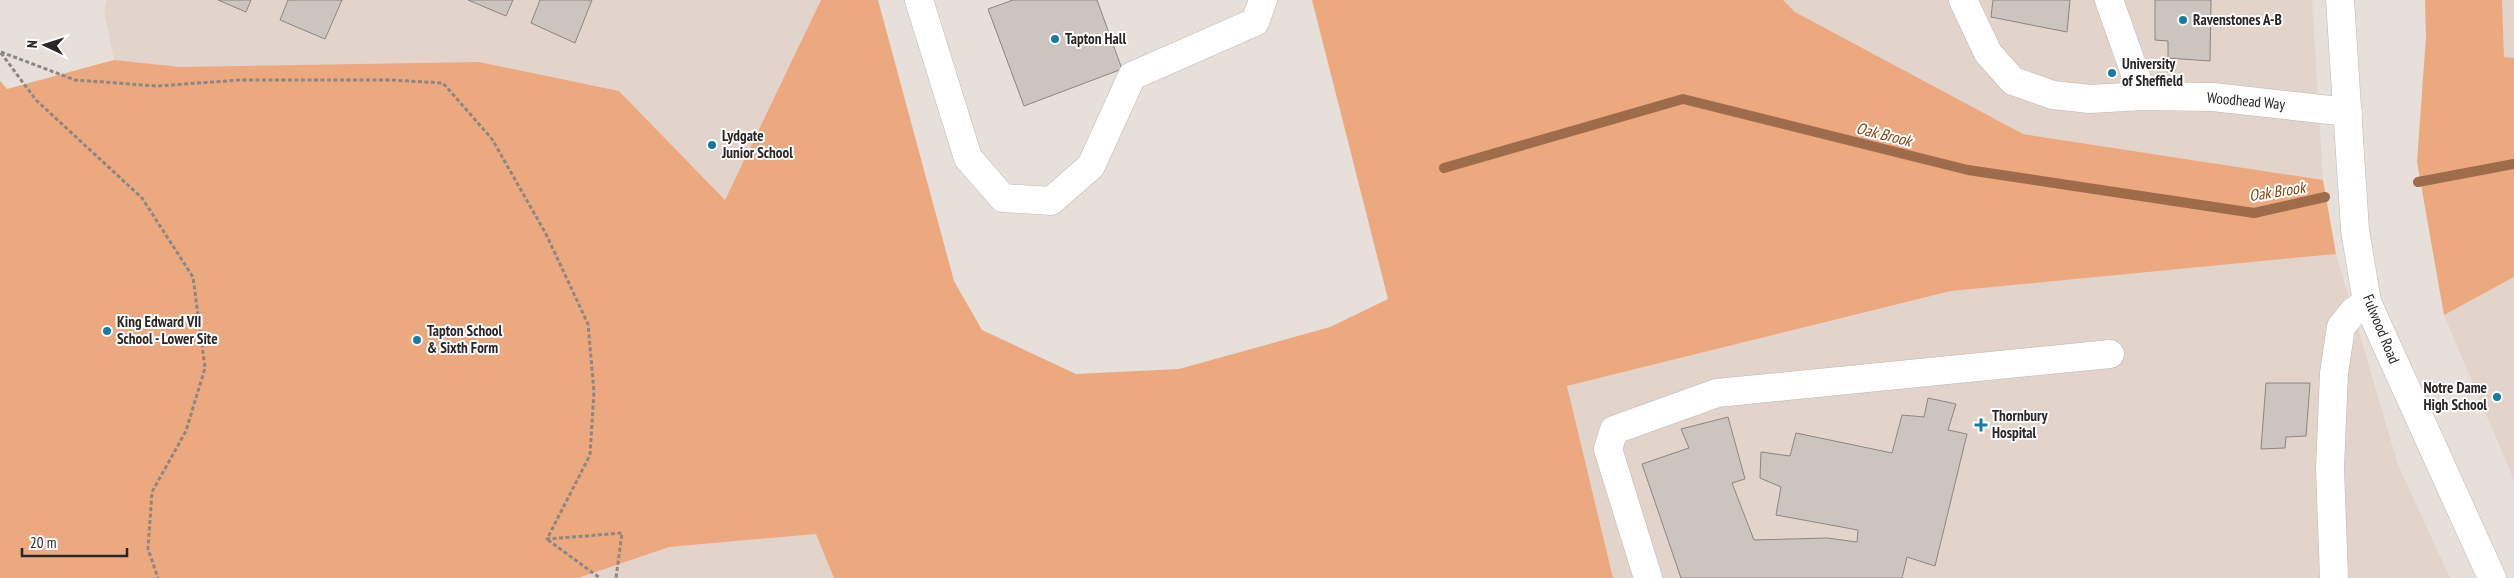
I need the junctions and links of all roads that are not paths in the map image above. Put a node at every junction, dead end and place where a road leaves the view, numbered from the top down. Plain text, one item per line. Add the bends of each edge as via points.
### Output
1 (919, 0) edge
2 (1263, 0) edge
3 (1963, 0) edge
4 (2109, 0) edge
5 (2340, 0) edge
6 (2143, 96) junction
7 (2348, 112) junction
8 (2367, 302) junction
9 (2110, 354) dead end
10 (1648, 578) edge
11 (2334, 578) edge
12 (2492, 578) edge

1 - 2 street via 968,158 1003,198 1051,201 1091,166 1132,76 1255,22
3 - 6 street, Woodhead Way via 1988,53 2013,81 2053,95 2090,100
4 - 6 street
5 - 7 street, Fulwood Road
6 - 7 street, Woodhead Way via 2213,97
7 - 8 street, Fulwood Road via 2356,230
8 - 11 street via 2341,327 2334,373 2330,468
8 - 12 street, Fulwood Road
9 - 10 street via 1717,393 1614,430 1608,448

